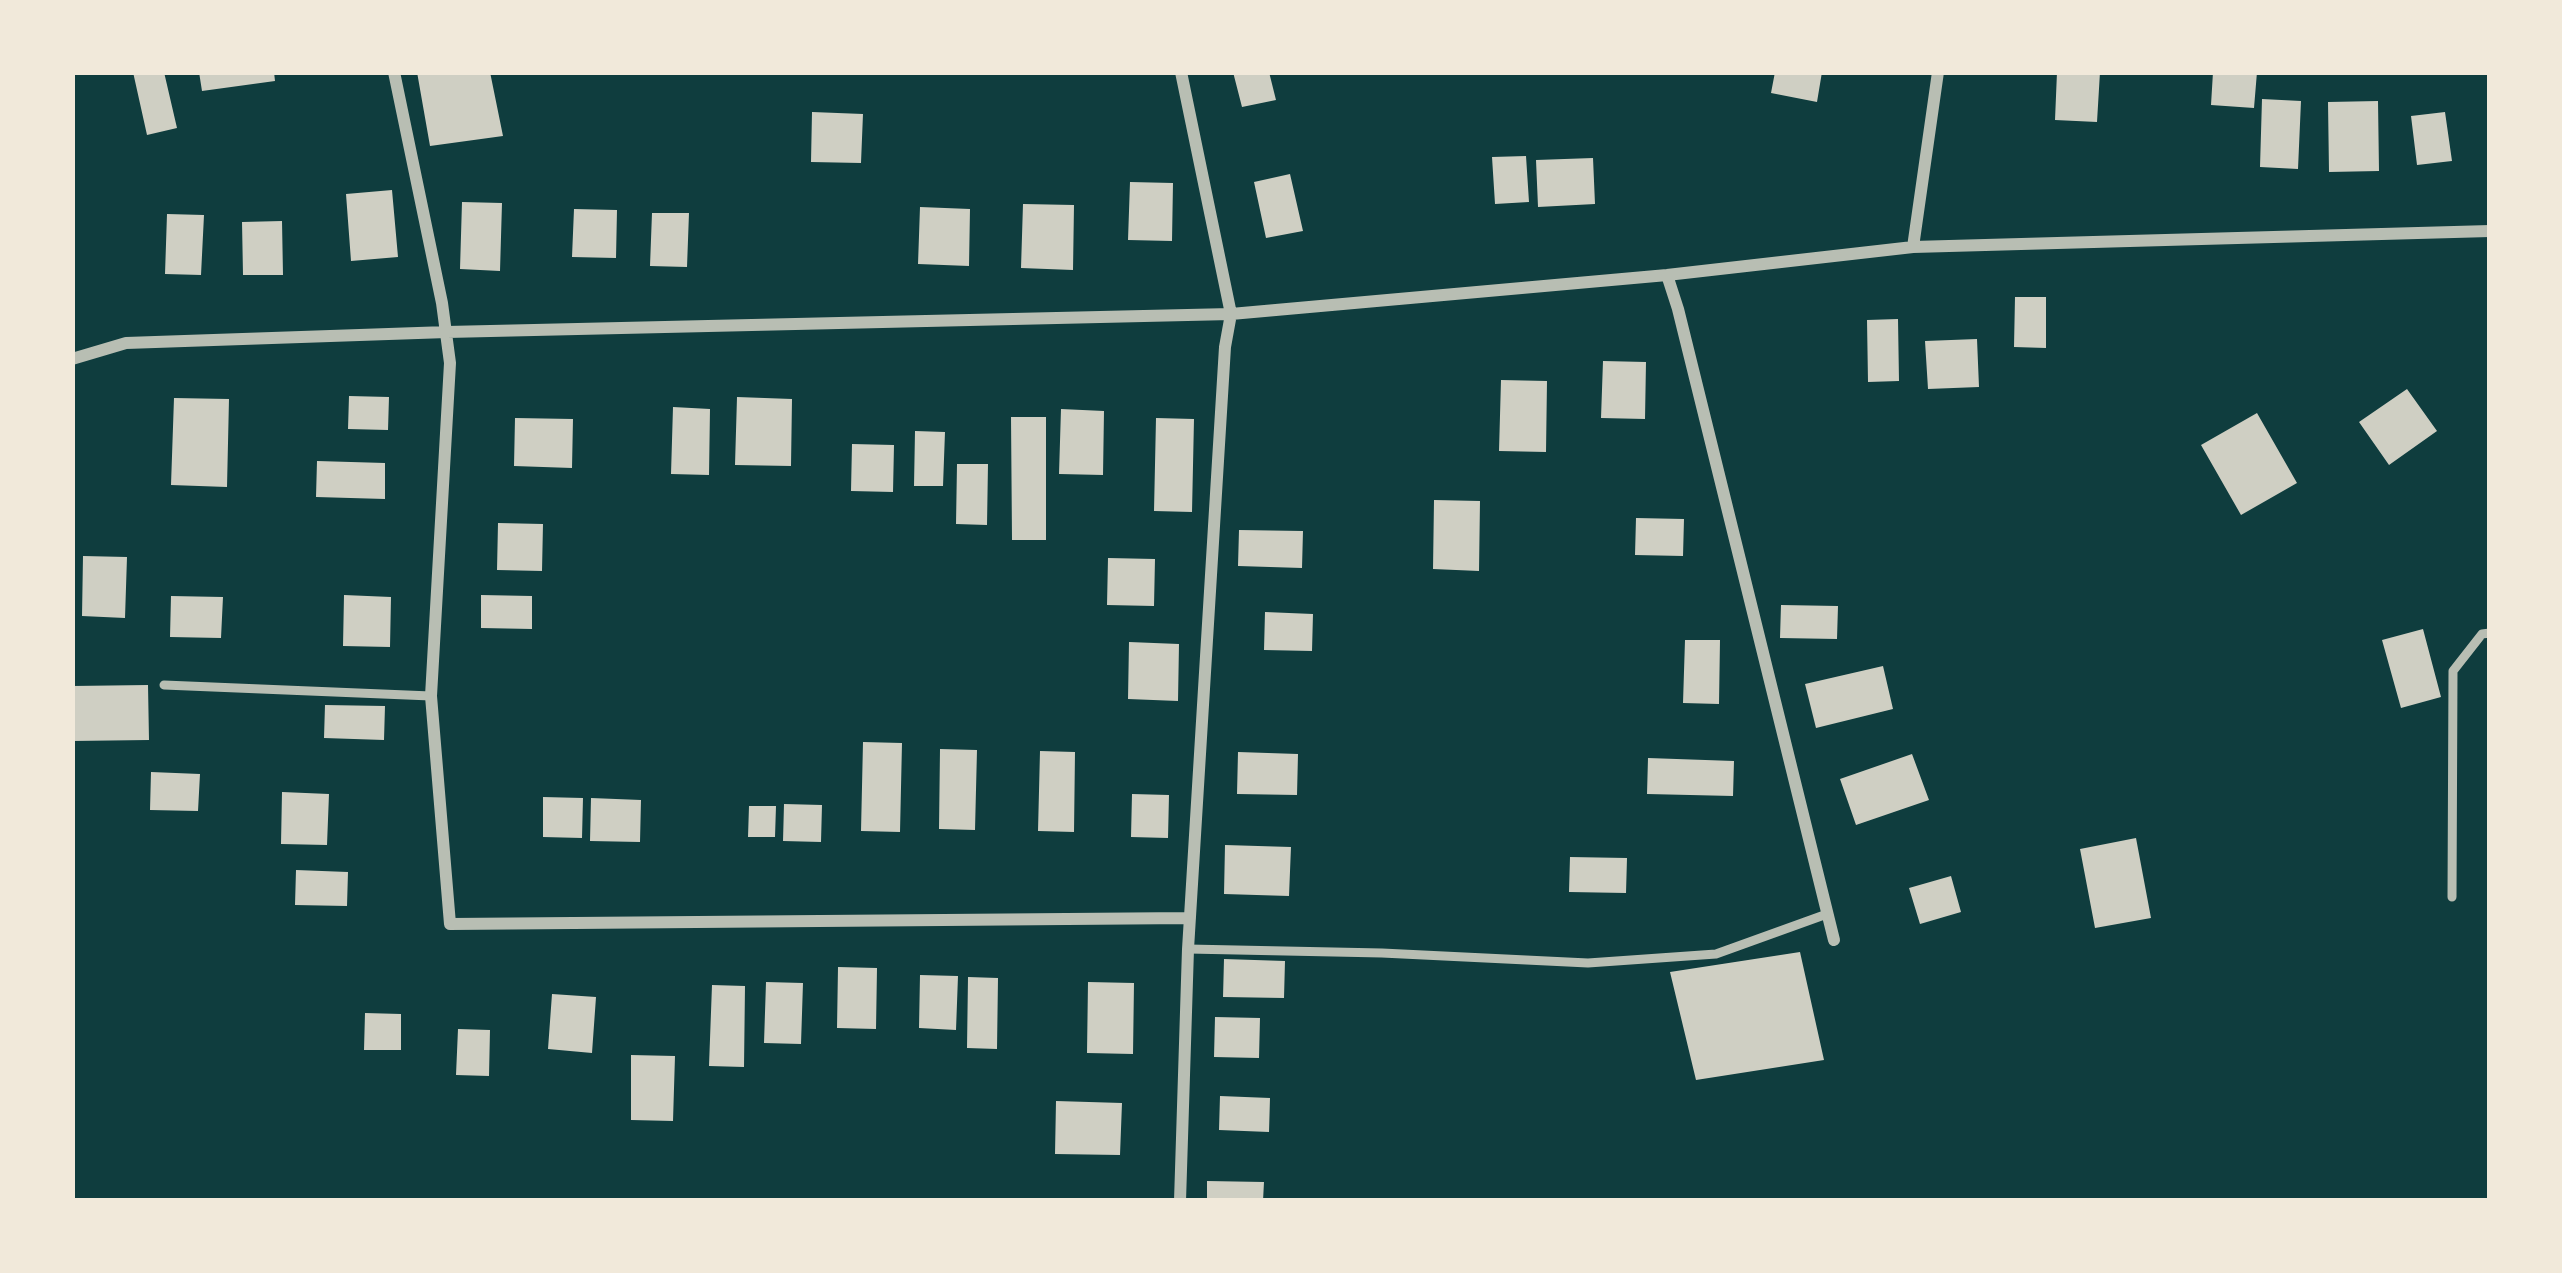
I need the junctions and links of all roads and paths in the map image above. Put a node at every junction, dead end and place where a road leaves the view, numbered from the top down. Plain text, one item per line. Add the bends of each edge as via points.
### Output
1 (394, 72) edge
2 (1180, 72) edge
3 (1938, 72) edge
4 (2490, 231) edge
5 (1913, 247) junction
6 (1667, 275) junction
7 (1231, 314) junction
8 (447, 332) junction
9 (72, 359) edge
10 (2490, 633) edge
11 (164, 685) dead end
12 (431, 696) junction
13 (2452, 897) dead end
14 (1827, 914) junction
15 (1190, 918) junction
16 (1834, 940) dead end
17 (1188, 949) junction
18 (1180, 1201) edge

1 - 8 street
2 - 7 street
3 - 5 street
4 - 5 street
5 - 6 street
6 - 7 street
6 - 14 street
7 - 8 street
7 - 15 street
8 - 9 street via 126,343
8 - 12 street
10 - 13 lane via 2453,671
11 - 12 lane
12 - 15 street via 450,925
14 - 16 street
14 - 17 lane via 1715,954 1588,963
15 - 17 street
17 - 18 street

